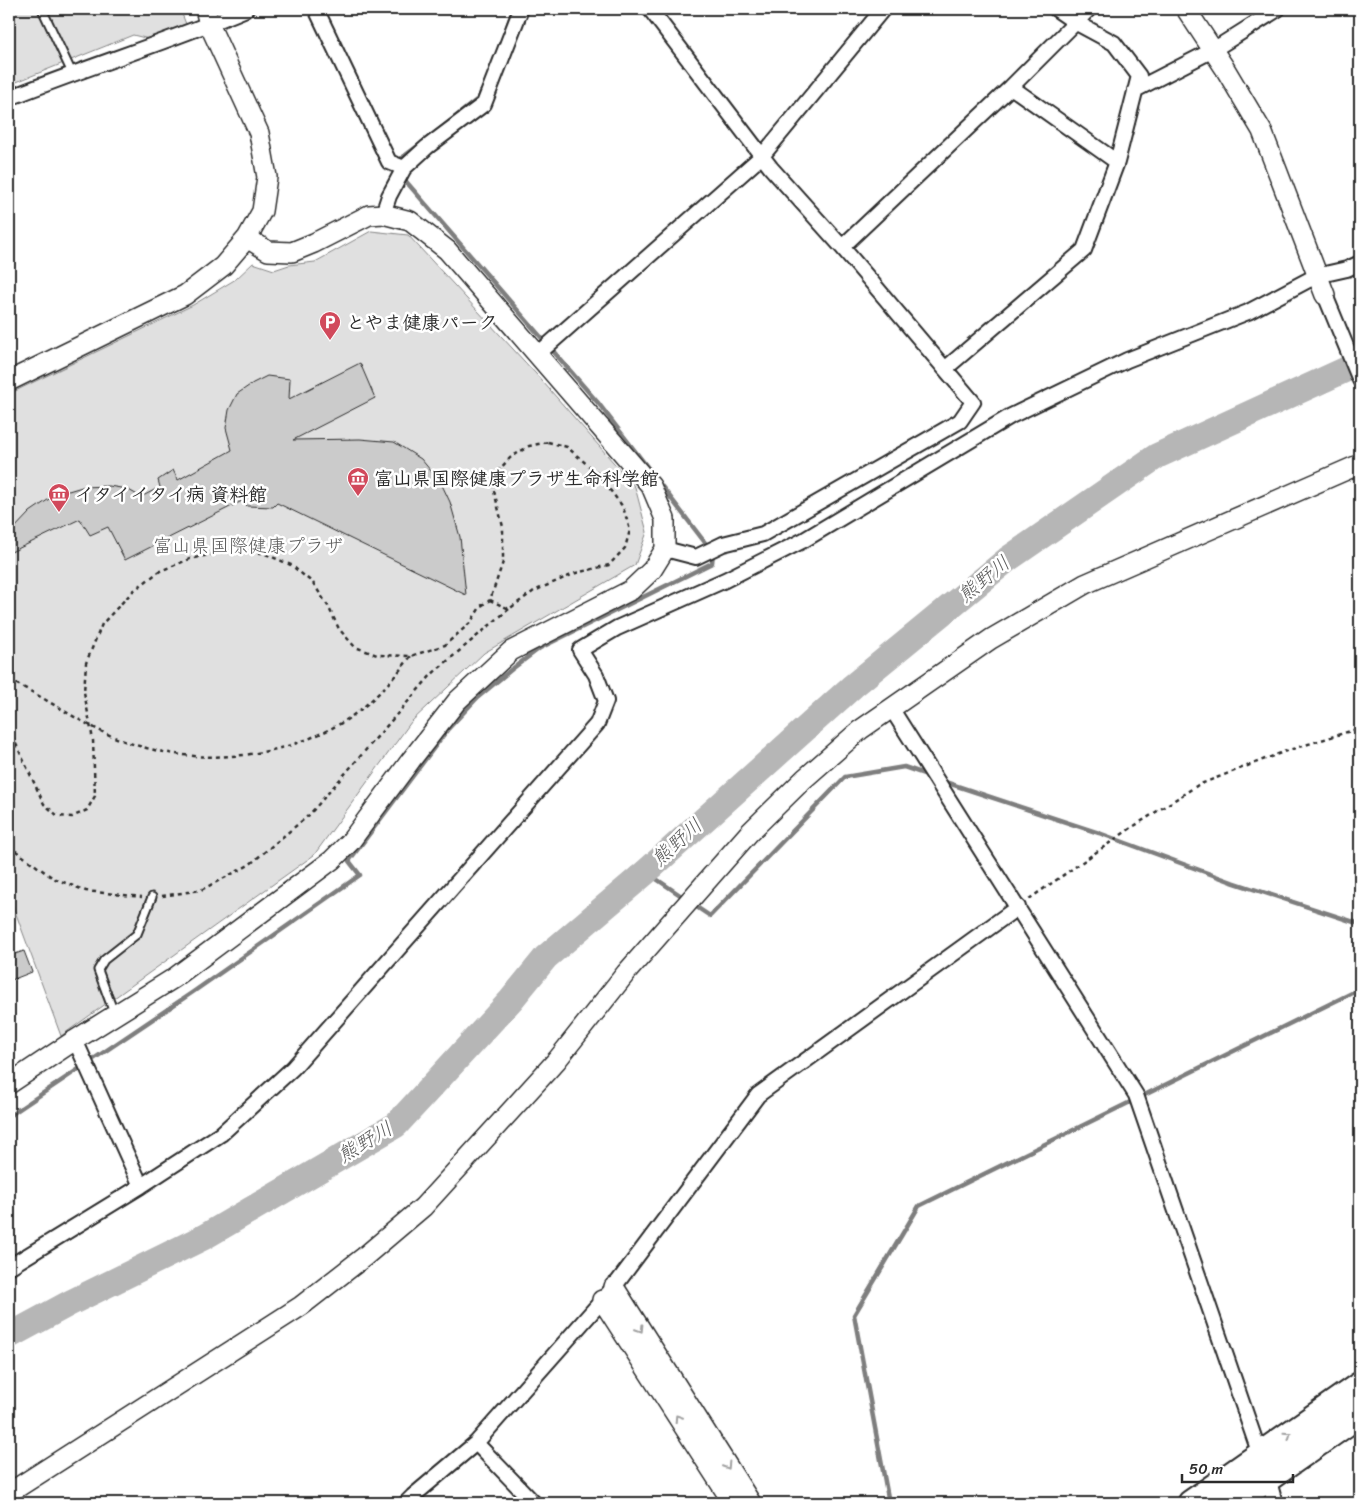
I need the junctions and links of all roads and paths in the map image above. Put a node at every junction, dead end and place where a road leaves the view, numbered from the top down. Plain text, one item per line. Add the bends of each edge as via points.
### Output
1 (42, 9) edge
2 (246, 9) edge
3 (316, 9) edge
4 (521, 9) edge
5 (650, 9) edge
6 (883, 9) edge
7 (1056, 9) edge
8 (1089, 9) edge
9 (1186, 9) edge
10 (1278, 9) edge
11 (207, 16) edge
12 (1075, 22) junction
13 (1213, 50) junction
14 (72, 73) junction
15 (1010, 87) junction
16 (1135, 90) junction
17 (9, 98) edge
18 (762, 156) junction
19 (1117, 162) junction
20 (404, 168) junction
21 (383, 214) junction
22 (247, 238) junction
23 (842, 247) junction
24 (1360, 263) edge
25 (1316, 276) junction
26 (1324, 295) joint
27 (538, 354) junction
28 (946, 369) junction
29 (1360, 380) edge
30 (9, 381) edge
31 (1360, 464) edge
32 (665, 550) junction
33 (490, 600) junction
34 (509, 609) junction
35 (411, 656) junction
36 (9, 680) edge
37 (891, 708) junction
38 (90, 726) junction
39 (1360, 728) edge
40 (9, 729) edge
41 (9, 846) edge
42 (152, 898) junction
43 (1018, 907) junction
44 (116, 1015) junction
45 (75, 1040) junction
46 (9, 1084) edge
47 (141, 1186) junction
48 (9, 1267) edge
49 (608, 1294) junction
50 (1360, 1385) edge
51 (1360, 1414) edge
52 (476, 1443) junction
53 (1259, 1455) junction
54 (1268, 1478) junction
55 (9, 1493) edge
56 (406, 1503) edge
57 (534, 1503) edge
58 (733, 1503) edge
59 (751, 1503) edge
60 (1191, 1503) edge
61 (1233, 1503) edge
62 (1275, 1503) edge

1 - 14 lane
2 - 11 street
3 - 20 street via 388,162
4 - 20 street via 484,104
5 - 18 street
6 - 18 street
7 - 12 street
8 - 12 street
9 - 13 street
10 - 13 street
11 - 14 street
11 - 22 street via 259,133 267,177 262,211
12 - 15 street
12 - 16 street via 1114,43 1139,76
13 - 16 street
13 - 25 street via 1262,130
14 - 17 street
15 - 19 street
15 - 23 street
16 - 19 street
18 - 23 street
18 - 27 street
19 - 28 street via 1084,250
20 - 21 street via 388,196
21 - 22 street via 369,215 292,252 268,251
21 - 27 street via 410,221 439,243
22 - 30 street via 223,266 185,295
23 - 28 street
24 - 25 street via 1347,270
25 - 26 street
25 - 47 street via 1248,312 1127,360 1011,416 804,540 725,580 617,628 580,650 596,675 606,701 597,724 293,1068 221,1134
26 - 29 street
27 - 32 street via 651,486 665,519
28 - 32 street via 973,402 960,421 763,534 723,544 696,557
31 - 37 street via 1085,584 991,639
32 - 44 street via 652,570 631,590 511,651 457,701 340,852 174,978
33 - 34 path
33 - 34 path via 503,562 503,527 493,487 497,472 510,458 529,446 548,442 567,447 598,474 622,507 630,530 625,548 609,564 576,573 534,591
33 - 35 path via 445,644
34 - 42 path via 432,674 309,815 249,865 201,890
35 - 38 path via 393,680 344,721 309,739 273,750 236,757 188,756 148,749
35 - 38 path via 377,655 355,647 339,629 313,583 290,565 263,553 228,551 190,559 160,571 133,591 102,624 86,663 84,692
36 - 38 path
37 - 43 street
37 - 55 street via 804,778 749,833 626,973 557,1060 423,1206 301,1306
38 - 40 path via 95,796 87,810 72,818 58,816 44,804
39 - 43 path via 1286,750 1198,786 1131,828
41 - 42 path via 53,878 86,892
42 - 44 lane via 137,934 104,960 98,970
43 - 49 street via 758,1095
43 - 53 street via 1136,1096
44 - 45 street
45 - 46 street
45 - 47 street
47 - 48 street
49 - 52 street
58 -> 49 street
49 -> 59 street
53 -> 50 highway
51 - 54 highway
52 - 56 street
52 - 57 street
53 - 54 street
53 - 60 highway
54 - 61 highway
54 - 62 street

